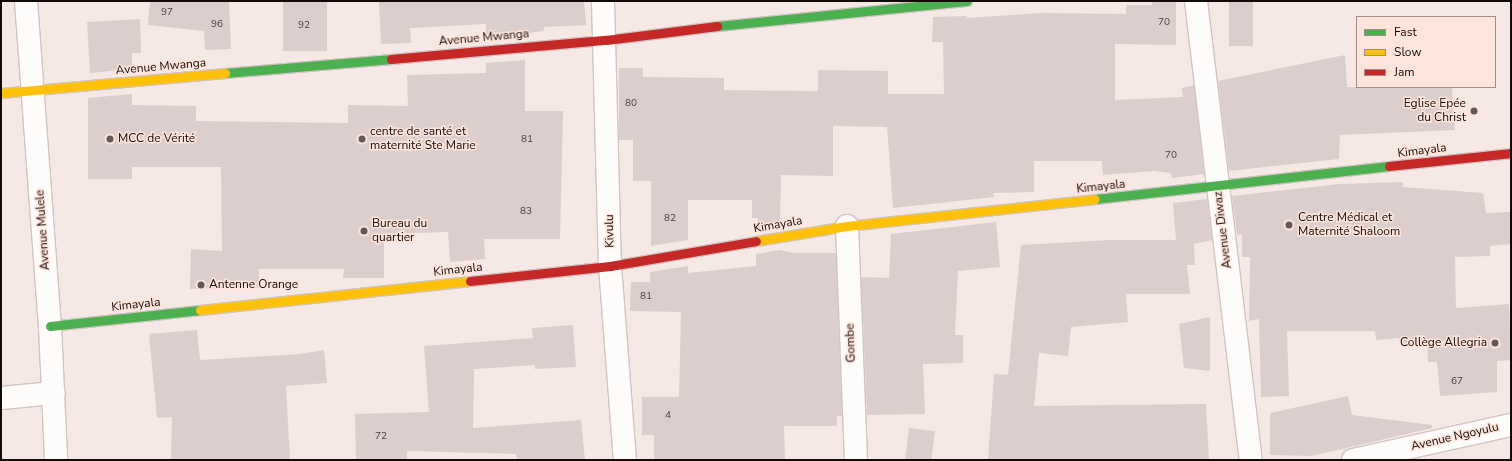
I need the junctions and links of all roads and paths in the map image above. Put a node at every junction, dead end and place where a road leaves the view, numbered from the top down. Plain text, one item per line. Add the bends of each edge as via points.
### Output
1 (26, 1) edge
2 (603, 1) edge
3 (967, 1) edge
4 (1196, 1) edge
5 (606, 40) junction
6 (32, 90) junction
7 (1, 93) edge
8 (1511, 153) edge
9 (1218, 187) junction
10 (847, 226) junction
11 (610, 266) junction
12 (50, 326) junction
13 (54, 393) junction
14 (1, 398) edge
15 (1511, 425) edge
16 (56, 460) edge
17 (625, 460) edge
18 (856, 460) edge
19 (1251, 460) edge
20 (1353, 460) edge

1 - 6 street, Avenue Mulele
2 - 5 street, Kivulu
3 - 5 street, Avenue Mwanga via 786,18
4 - 9 street, Avenue Diwaz
5 - 6 street, Avenue Mwanga
5 - 11 street, Kivulu
6 - 7 street, Avenue Mwanga
6 - 12 street, Avenue Mulele
8 - 9 street, Kimayala
9 - 10 street, Kimayala
9 - 19 street, Avenue Diwaz
10 - 11 street, Kimayala
10 - 18 street, Gombe
11 - 12 street, Kimayala
11 - 17 street, Kivulu
12 - 13 street, Avenue Mulele
13 - 14 street
13 - 16 street, Avenue Mulele
15 - 20 street, Avenue Ngoyulu

